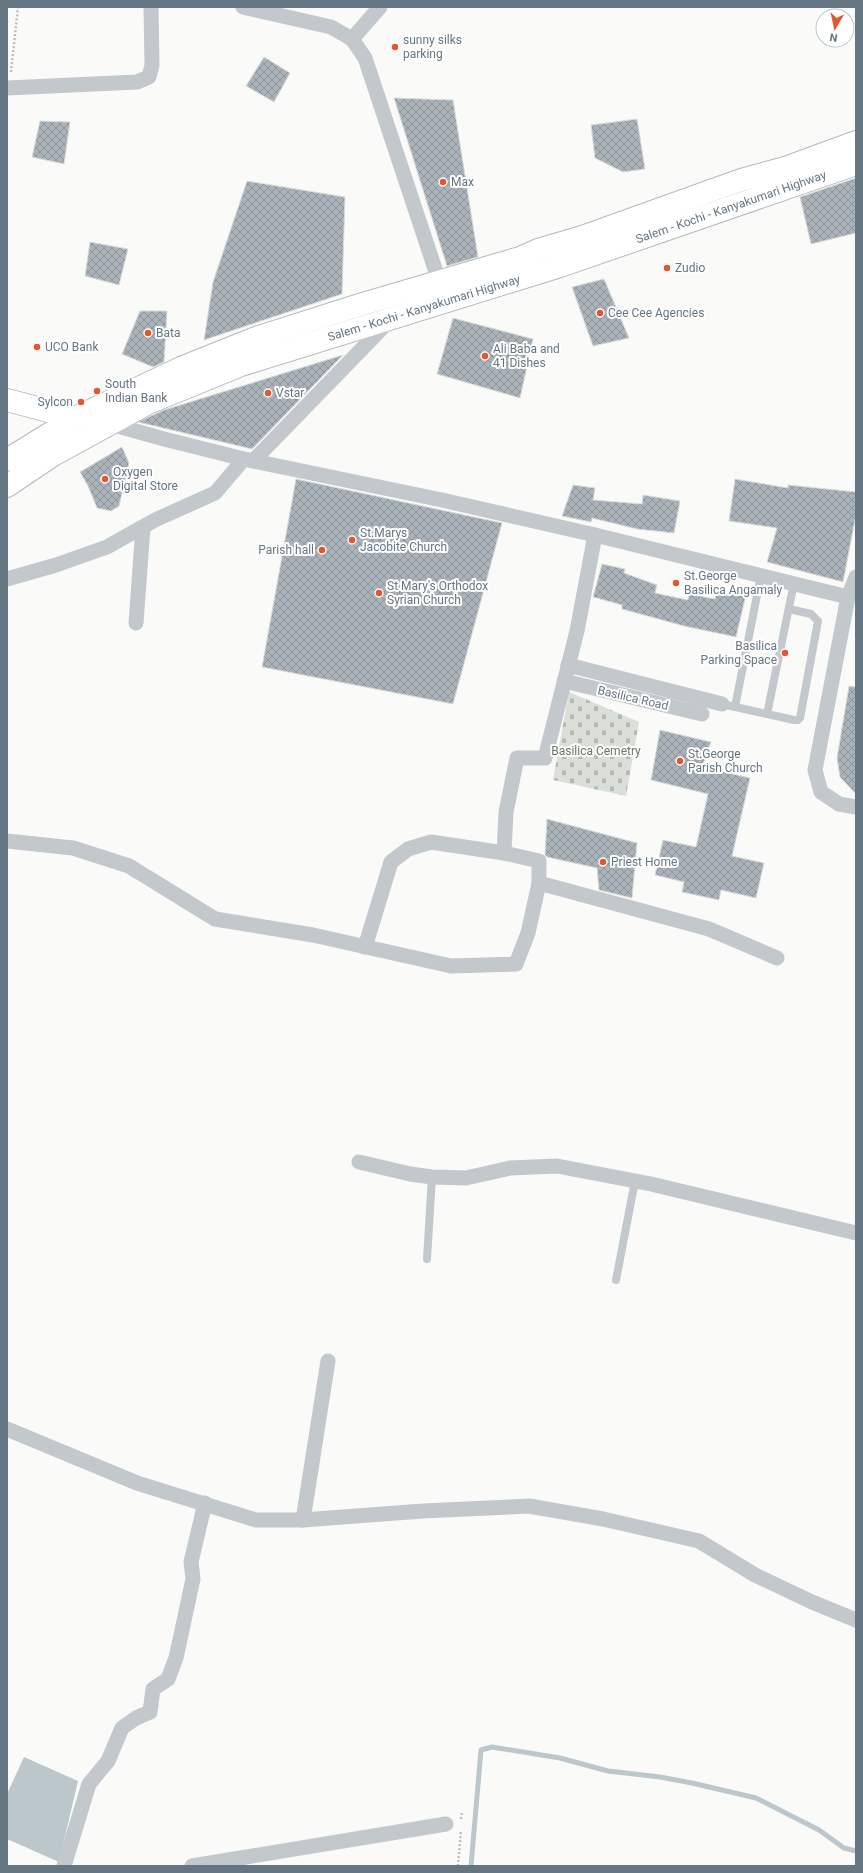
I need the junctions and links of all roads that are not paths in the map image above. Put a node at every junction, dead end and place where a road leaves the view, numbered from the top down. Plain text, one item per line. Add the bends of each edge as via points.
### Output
1 (151, 7) edge
2 (243, 7) edge
3 (380, 7) edge
4 (352, 39) junction
5 (8, 88) edge
6 (856, 142) edge
7 (856, 164) edge
8 (439, 281) junction
9 (394, 316) junction
10 (7, 400) edge
11 (74, 418) junction
12 (112, 423) junction
13 (7, 460) edge
14 (249, 460) junction
15 (7, 486) edge
16 (143, 527) junction
17 (596, 535) junction
18 (761, 575) junction
19 (856, 577) edge
20 (7, 579) edge
21 (794, 584) junction
22 (848, 597) junction
23 (789, 609) junction
24 (136, 623) dead end
25 (568, 665) junction
26 (564, 681) junction
27 (729, 706) junction
28 (702, 714) dead end
29 (767, 714) junction
30 (856, 808) edge
31 (7, 841) edge
32 (504, 853) junction
33 (539, 883) junction
34 (365, 947) junction
35 (777, 958) dead end
36 (358, 1162) dead end
37 (432, 1177) junction
38 (635, 1181) junction
39 (856, 1233) edge
40 (427, 1259) dead end
41 (616, 1280) dead end
42 (328, 1361) dead end
43 (7, 1429) edge
44 (205, 1503) junction
45 (303, 1520) junction
46 (856, 1620) edge
47 (446, 1824) dead end
48 (64, 1866) edge
49 (192, 1866) edge

1 - 5 street via 152,65 149,77 137,82
2 - 4 street via 331,27
3 - 4 street
4 - 8 street via 365,58
6 - 8 main road, Salem - Kochi - Kanyakumari Highway via 520,258
7 - 9 main road, Salem - Kochi - Kanyakumari Highway via 560,266
8 - 11 main road, Salem - Kochi - Kanyakumari Highway via 256,338 174,371
9 - 12 main road, Salem - Kochi - Kanyakumari Highway via 241,365 148,403
9 - 14 street
10 - 11 main road
11 - 12 street
11 - 13 main road, Salem - Kochi - Kanyakumari Highway
12 - 14 street
12 - 15 main road, Salem - Kochi - Kanyakumari Highway via 53,456
14 - 16 street via 215,493
14 - 17 street
16 - 20 street via 107,546 56,565
16 - 24 street
17 - 18 street
17 - 25 street
18 - 21 street
18 - 27 lane
19 - 22 street
21 - 22 street
21 - 23 lane
22 - 30 street via 815,770 821,792 839,804
23 - 29 lane
23 - 29 lane via 811,614 818,621 800,718 798,720
25 - 26 street
25 - 27 street
26 - 28 street, Basilica Road
26 - 32 street via 545,758 518,758 506,812
27 - 29 lane
31 - 34 street via 73,848 129,866 215,919 313,935
32 - 33 street via 538,860
32 - 34 street via 431,842 408,849 392,862
33 - 34 street via 528,933 516,964 451,966
33 - 35 street via 709,929
36 - 37 street
37 - 38 street via 466,1178 510,1168 557,1166
37 - 40 lane
38 - 39 street
38 - 41 lane
42 - 45 street
43 - 44 street via 137,1483
44 - 45 street via 256,1520
44 - 48 street via 191,1562 192,1578 183,1626 168,1679 153,1689 150,1712 122,1728 108,1761 89,1784
45 - 46 street via 423,1510 529,1506 603,1519 699,1541 756,1575
47 - 49 street

